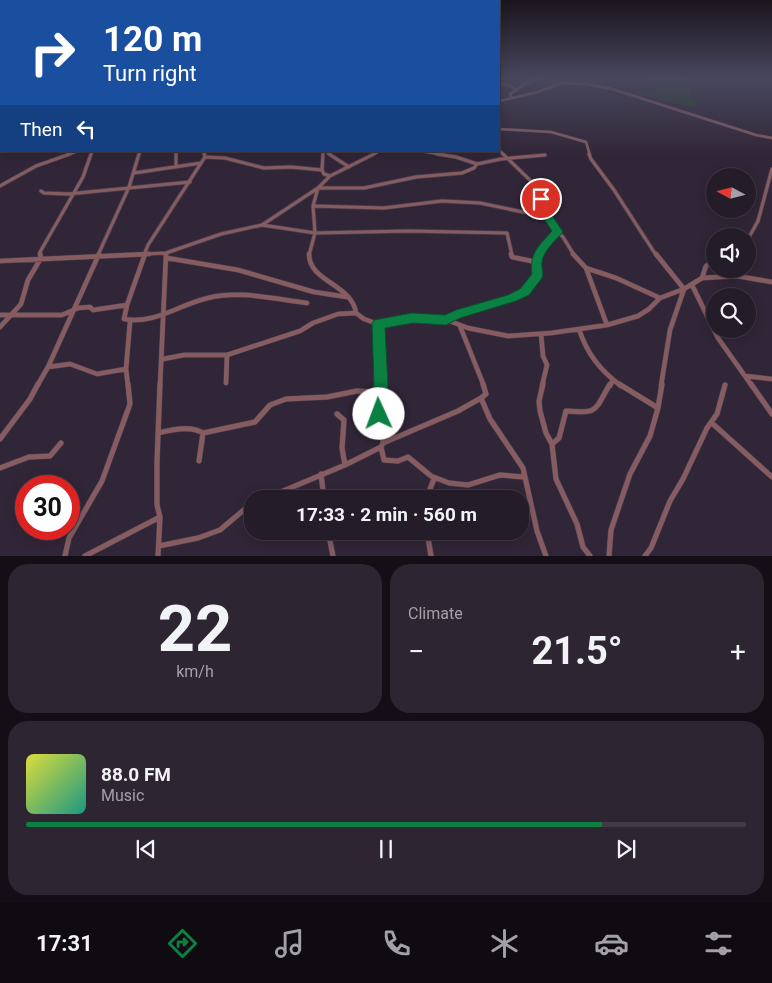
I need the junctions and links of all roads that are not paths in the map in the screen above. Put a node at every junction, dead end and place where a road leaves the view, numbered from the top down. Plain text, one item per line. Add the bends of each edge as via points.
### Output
1 (660, 104) edge
2 (500, 129) edge
3 (772, 138) edge
4 (500, 151) edge
5 (75, 152) edge
6 (92, 152) edge
7 (140, 152) edge
8 (176, 152) edge
9 (204, 152) edge
10 (324, 152) edge
11 (326, 152) edge
12 (378, 152) edge
13 (426, 152) edge
14 (546, 155) dead end
15 (205, 157) junction
16 (510, 159) junction
17 (201, 163) junction
18 (477, 164) junction
19 (176, 167) junction
20 (349, 167) junction
21 (772, 169) edge
22 (322, 170) junction
23 (134, 173) junction
24 (330, 176) junction
25 (190, 182) junction
26 (0, 186) edge
27 (129, 188) junction
28 (318, 188) junction
29 (41, 191) dead end
30 (74, 193) junction
31 (312, 206) junction
32 (546, 214) junction
33 (262, 225) junction
34 (756, 228) edge
35 (315, 232) junction
36 (558, 232) junction
37 (143, 254) junction
38 (97, 256) junction
39 (166, 256) junction
40 (40, 258) junction
41 (0, 261) edge
42 (536, 262) junction
43 (706, 265) edge
44 (586, 268) junction
45 (702, 278) junction
46 (772, 282) edge
47 (692, 285) junction
48 (684, 289) junction
49 (347, 297) junction
50 (660, 298) junction
51 (307, 303) dead end
52 (127, 305) junction
53 (72, 311) junction
54 (356, 313) junction
55 (0, 315) edge
56 (13, 315) junction
57 (162, 315) junction
58 (446, 320) junction
59 (130, 322) junction
60 (378, 324) junction
61 (607, 324) junction
62 (460, 326) junction
63 (0, 327) edge
64 (579, 329) junction
65 (541, 334) junction
66 (228, 355) junction
67 (162, 358) junction
68 (48, 367) junction
69 (126, 368) junction
70 (745, 376) junction
71 (772, 379) edge
72 (612, 382) junction
73 (226, 383) dead end
74 (725, 385) dead end
75 (377, 392) junction
76 (481, 398) junction
77 (658, 408) junction
78 (337, 414) dead end
79 (772, 414) edge
80 (712, 424) junction
81 (158, 433) junction
82 (203, 434) junction
83 (0, 439) edge
84 (61, 443) dead end
85 (552, 444) junction
86 (382, 445) junction
87 (199, 461) dead end
88 (345, 465) junction
89 (0, 468) edge
90 (321, 474) junction
91 (524, 477) junction
92 (772, 477) edge
93 (434, 479) junction
94 (285, 490) edge
95 (323, 490) edge
96 (430, 490) edge
97 (244, 506) edge
98 (160, 517) junction
99 (330, 540) edge
100 (428, 540) edge
101 (159, 546) junction
102 (65, 556) edge
103 (85, 556) edge
104 (158, 556) edge
105 (333, 556) edge
106 (431, 556) edge
107 (546, 556) edge
108 (590, 556) edge
109 (609, 556) edge
110 (645, 556) edge

1 - 3 street
2 - 48 street via 550,132 586,142 592,160 661,262
4 - 16 street
5 - 26 street via 36,166
6 - 30 street
7 - 23 street
8 - 19 street
9 - 15 street
10 - 22 street
11 - 20 street
12 - 20 street
13 - 18 street
14 - 16 street
15 - 17 street
15 - 22 street via 225,158 264,168
16 - 18 street
16 - 32 street via 535,184
17 - 19 street
17 - 25 street
18 - 28 street via 462,173 416,177 364,188
19 - 23 street
20 - 24 street
21 - 34 street
22 - 24 street
23 - 27 street
24 - 28 street
25 - 27 street
25 - 37 street
27 - 30 street
27 - 38 street
28 - 31 street
28 - 33 street
29 - 30 street
30 - 40 street via 40,252
31 - 32 street via 384,208 442,201 480,203
31 - 35 street
32 - 36 street
33 - 35 street
33 - 39 street via 221,234
35 - 42 street via 507,233 512,258
35 - 49 street via 309,261 318,274 335,284
36 - 42 street
36 - 44 street
37 - 38 street
37 - 39 street
37 - 52 street
38 - 40 street
38 - 53 street
39 - 49 street via 252,274 306,291
39 - 57 street
40 - 41 street
40 - 56 street via 28,280 21,304
42 - 58 street via 538,275 524,292
43 - 45 street
44 - 50 street
44 - 61 street
45 - 46 street via 713,275 749,277
45 - 47 street
47 - 48 street
47 - 70 street via 718,338
48 - 50 street
48 - 77 street via 670,330
49 - 54 street via 355,304
50 - 61 street via 638,316
51 - 57 street via 231,293 196,301
52 - 53 street
52 - 59 street via 124,319
53 - 56 street via 62,315
53 - 68 street
54 - 60 street
54 - 66 street via 338,314 300,331
55 - 56 street
56 - 63 street
57 - 59 street
57 - 67 street
58 - 60 street via 412,318
58 - 62 street
59 - 69 street
60 - 75 street via 381,386
61 - 64 street
62 - 65 street via 508,336
62 - 76 street via 463,341 476,361 482,379 486,394
64 - 65 street
64 - 72 street via 586,352
65 - 85 street via 547,365 540,411
66 - 67 street
66 - 73 street via 226,364 230,373
67 - 81 street
68 - 69 street via 70,364 97,374
68 - 83 street via 30,399
69 - 102 street via 130,404 102,481 69,538
70 - 71 street
70 - 79 street
72 - 77 street
72 - 85 street via 594,411 566,411 559,438
74 - 80 street
75 - 82 street via 355,390 324,397 285,399 262,410 255,422
75 - 86 street
76 - 86 street
76 - 91 street via 490,419 524,468
77 - 109 street via 650,436 630,474 611,530
78 - 88 street via 344,420 342,448
80 - 92 street
80 - 110 street via 707,428
81 - 82 street via 197,429
81 - 98 street via 157,505
82 - 87 street
84 - 89 street via 50,456 29,457
85 - 108 street via 556,478 577,524 583,547
86 - 88 street
86 - 93 street via 384,460 408,458
88 - 90 street
90 - 94 street
90 - 95 street
91 - 93 street via 496,476 467,485
91 - 107 street
93 - 96 street
97 - 101 street via 220,530
98 - 101 street
98 - 103 street
99 - 105 street
100 - 106 street
101 - 104 street

